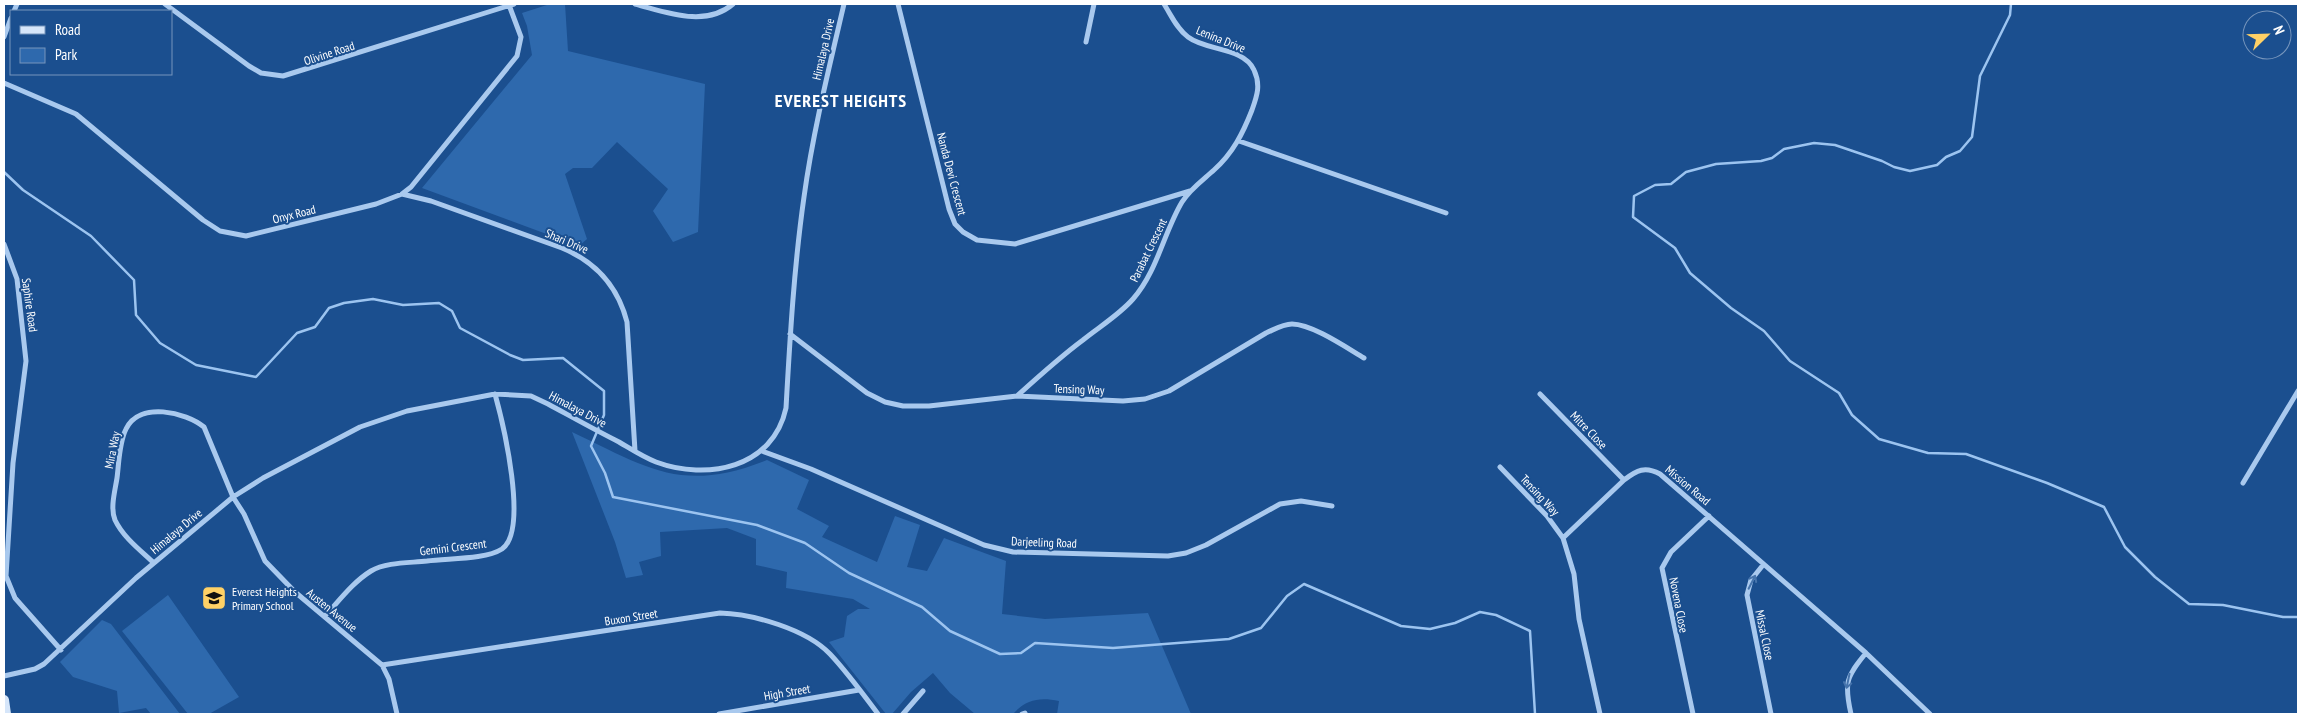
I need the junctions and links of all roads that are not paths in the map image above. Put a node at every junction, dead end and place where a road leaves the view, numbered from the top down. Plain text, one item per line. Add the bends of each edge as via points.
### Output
1 (165, 4) edge
2 (635, 4) edge
3 (733, 4) edge
4 (844, 4) edge
5 (898, 4) edge
6 (1094, 4) edge
7 (1164, 4) edge
8 (512, 5) edge
9 (10, 21) edge
10 (4, 37) edge
11 (1086, 42) dead end
12 (1254, 68) joint
13 (4, 83) edge
14 (1239, 141) junction
15 (1190, 191) junction
16 (402, 194) junction
17 (1446, 213) dead end
18 (4, 244) edge
19 (790, 334) junction
20 (1364, 358) dead end
21 (2298, 391) edge
22 (495, 394) junction
23 (1540, 394) dead end
24 (1017, 396) junction
25 (635, 451) junction
26 (762, 451) junction
27 (1500, 467) dead end
28 (1624, 480) junction
29 (2243, 483) dead end
30 (233, 497) junction
31 (1332, 506) dead end
32 (1709, 516) junction
33 (1563, 538) junction
34 (154, 562) junction
35 (1763, 565) junction
36 (325, 616) junction
37 (61, 650) junction
38 (1866, 653) junction
39 (382, 666) junction
40 (4, 676) edge
41 (858, 690) junction
42 (923, 691) dead end
43 (4, 700) edge
44 (6, 714) edge
45 (397, 714) edge
46 (719, 714) edge
47 (878, 714) edge
48 (903, 714) edge
49 (1600, 714) edge
50 (1693, 714) edge
51 (1771, 714) edge
52 (1851, 714) edge
53 (1930, 714) edge

1 - 8 street, Olivine Road via 250,66 283,76
2 - 3 street via 679,16 699,17 714,15
4 - 19 street, Himalaya Drive via 804,196
5 - 15 street, Nanda Devi Crescent via 949,209 954,224 963,232 977,240 1015,244
6 - 11 street
7 - 12 street, Lenina Drive via 1178,28 1188,37 1238,56
8 - 16 street, Onyx Road via 521,37 517,56
9 - 10 street
12 - 14 street, Parabat Crescent via 1258,93
13 - 16 street, Onyx Road via 76,114 204,220 233,235 260,233 376,204
14 - 15 street, Parabat Crescent via 1216,169
14 - 17 street
15 - 24 street, Parabat Crescent via 1134,298
16 - 25 street, Shari Drive via 431,201 543,242 592,264 616,292 627,322
18 - 37 street, Saphire Road via 17,279 26,360 6,576 15,598
19 - 24 street, Tensing Way via 866,393 885,402 929,406
19 - 26 street, Himalaya Drive via 783,424
20 - 24 street, Tensing Way via 1294,324 1266,333 1158,396 1123,401
21 - 29 street
22 - 25 street, Himalaya Drive via 531,396
22 - 30 street, Himalaya Drive via 407,411 360,426
22 - 36 street, Gemini Crescent via 507,446 514,514 509,541 502,548 485,554 389,565 372,570
23 - 28 street, Mitre Close
25 - 26 street, Himalaya Drive via 656,462 699,470 741,463
26 - 31 street, Darjeeling Road via 811,469 984,545 1013,552 1168,556 1206,545 1280,504 1301,501
27 - 33 street, Tensing Way via 1547,516
28 - 32 street, Mission Road via 1634,472 1652,470
28 - 33 street, Mission Road
30 - 34 street, Himalaya Drive
30 - 34 street, Mira Way via 204,427 195,419 183,414 160,412 131,421 123,439 112,510 120,529
30 - 36 street, Austen Avenue via 265,561 295,592
32 - 35 street, Mission Road
32 - 50 street, Novena Close via 1671,552 1662,568
33 - 49 street via 1574,574 1579,619
34 - 37 street, Himalaya Drive
35 - 38 street, Mission Road
51 -> 35 street, Missal Close via 1747,595 1751,580
36 - 39 street, Austen Avenue
37 - 40 street, Himalaya Drive via 35,669
38 -> 52 street via 1848,678 1846,693
38 - 53 street, Mission Road
39 - 41 street, Buxon Street via 720,613 737,614 780,626 817,642
39 - 45 street, Austen Avenue
41 - 46 street, High Street
41 - 47 street, Buxon Street
42 - 48 street
43 - 44 street

